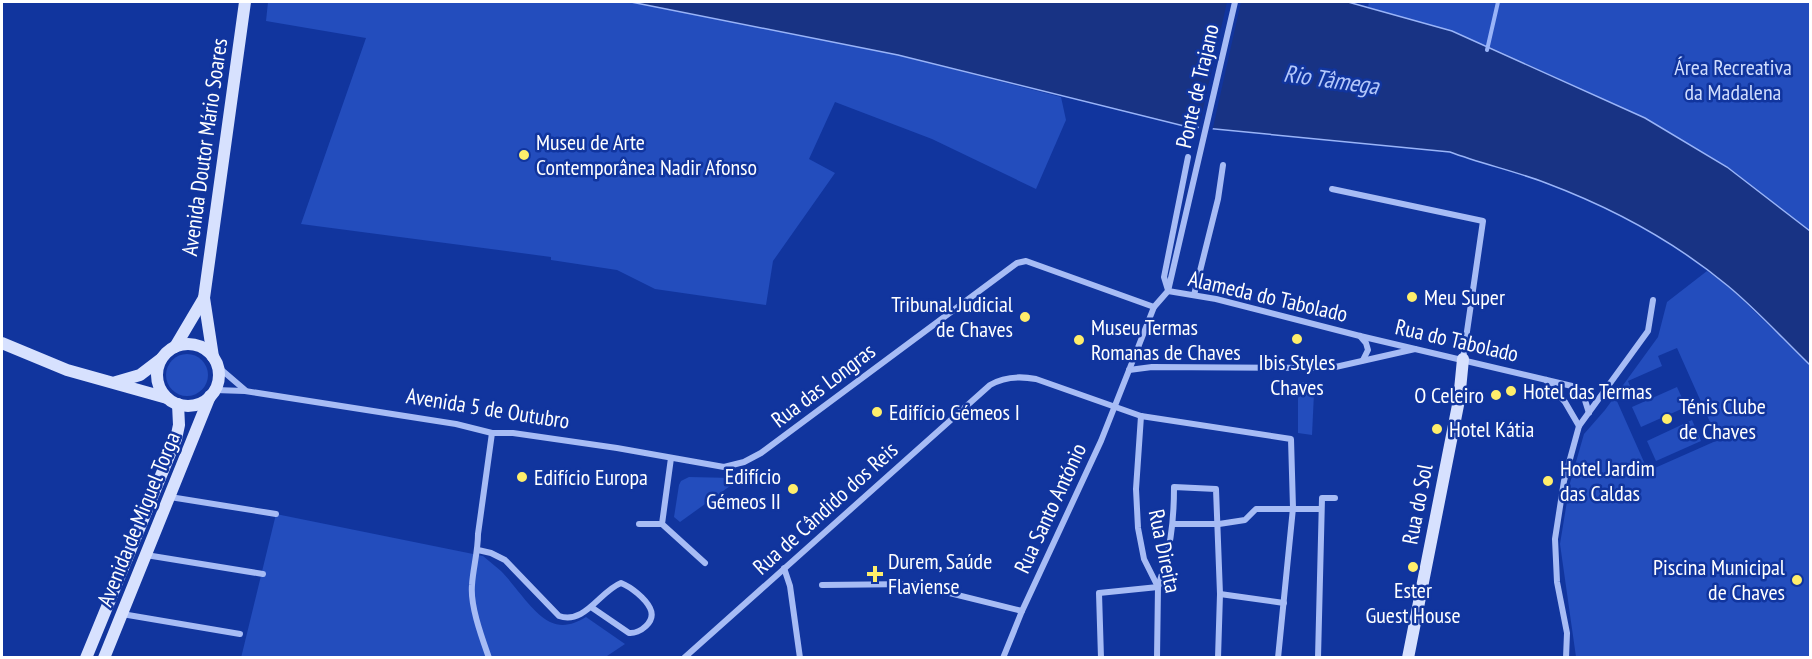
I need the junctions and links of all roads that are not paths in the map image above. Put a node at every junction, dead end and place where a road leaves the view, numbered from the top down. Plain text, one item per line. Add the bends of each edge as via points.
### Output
1 (245, 2) edge
2 (1235, 2) edge
3 (1188, 157) dead end
4 (1223, 165) dead end
5 (1332, 189) dead end
6 (1168, 291) junction
7 (1194, 295) junction
8 (204, 298) junction
9 (1653, 300) dead end
10 (1154, 307) junction
11 (1360, 336) junction
12 (2, 343) edge
13 (175, 347) junction
14 (1418, 349) junction
15 (161, 359) junction
16 (1463, 359) junction
17 (1362, 361) junction
18 (215, 362) junction
19 (1129, 370) junction
20 (1545, 380) junction
21 (115, 383) junction
22 (245, 391) junction
23 (212, 393) junction
24 (172, 401) junction
25 (1114, 407) junction
26 (1589, 413) junction
27 (1141, 416) junction
28 (1579, 426) junction
29 (492, 433) junction
30 (671, 458) junction
31 (724, 467) joint
32 (170, 497) junction
33 (1335, 498) dead end
34 (1293, 508) junction
35 (1321, 509) junction
36 (276, 514) dead end
37 (639, 524) dead end
38 (662, 524) junction
39 (1174, 524) junction
40 (1219, 524) junction
41 (478, 550) junction
42 (146, 555) junction
43 (705, 563) dead end
44 (784, 568) junction
45 (263, 574) dead end
46 (822, 585) dead end
47 (1158, 587) junction
48 (1220, 594) junction
49 (1284, 603) junction
50 (591, 607) junction
51 (1022, 611) junction
52 (122, 614) junction
53 (240, 634) dead end
54 (86, 657) edge
55 (104, 657) edge
56 (489, 657) edge
57 (684, 657) edge
58 (800, 657) edge
59 (1003, 657) edge
60 (1101, 657) edge
61 (1156, 657) edge
62 (1218, 657) edge
63 (1278, 657) edge
64 (1318, 657) edge
65 (1408, 657) edge
66 (1566, 657) edge

1 - 8 main road, Avenida Doutor Mário Soares
2 - 6 street, Ponte de Trajano
3 - 6 street via 1164,277
4 - 7 street
5 - 16 street via 1483,221
6 - 7 street, Alameda do Tabolado
6 - 10 street, Rua Santo António
7 - 11 street, Alameda do Tabolado
8 - 13 main road, Avenida Doutor Mário Soares
8 - 18 main road, Avenida Doutor Mário Soares
9 - 26 street via 1648,331
10 - 19 street, Rua Santo António
10 - 31 street, Rua das Longras via 1026,261 1011,267 761,453
11 - 14 street, Rua do Tabolado
11 - 17 street via 1368,350
12 - 21 main road via 67,370
13 - 15 main road
13 - 18 main road via 196,345
14 - 16 street, Rua do Tabolado
14 - 17 street
15 - 21 main road via 140,375
15 - 24 main road via 157,375 162,392
16 - 20 street, Rua do Tabolado
16 - 65 main road, Rua do Sol via 1459,400
17 - 19 street via 1330,368
18 - 22 street
18 - 23 main road via 218,383
19 - 25 street, Rua Santo António
20 - 26 street, Rua do Tabolado via 1572,386 1583,394
20 - 28 street via 1565,402
21 - 24 main road
22 - 23 street, Avenida 5 de Outubro
22 - 29 street, Avenida 5 de Outubro
23 - 24 main road via 195,405
23 - 32 main road, Avenida de Miguel Torga
24 - 54 main road, Avenida de Miguel Torga via 179,425 173,447
25 - 27 street
25 - 44 street, Rua de Cândido dos Reis via 1036,379 1006,378 990,385
25 - 51 street, Rua Santo António
26 - 28 street
27 - 34 street via 1291,439
27 - 47 street, Rua Direita via 1136,489 1138,528 1144,559
28 - 66 street via 1564,481 1555,539 1557,582 1567,633
29 - 30 street, Avenida 5 de Outubro
29 - 41 street
30 - 31 street, Avenida 5 de Outubro
30 - 38 street
32 - 36 street
32 - 42 main road, Avenida de Miguel Torga
33 - 35 street via 1322,498
34 - 35 street
34 - 40 street via 1256,509 1245,520
34 - 49 street
35 - 64 street
37 - 38 street
38 - 43 street
39 - 40 street
39 - 40 street via 1173,487 1216,489
39 - 47 street
40 - 48 street
41 - 50 street via 505,560 559,616 567,619
41 - 56 street via 471,587
42 - 45 street
42 - 52 main road, Avenida de Miguel Torga
44 - 57 street, Rua de Cândido dos Reis
44 - 58 street
46 - 51 street via 913,584
47 - 60 street via 1099,593
47 - 61 street, Rua Direita
48 - 49 street
48 - 62 street
49 - 63 street
50 - 50 street via 612,586 621,583 650,608 651,618 644,630 628,633
51 - 59 street, Rua Santo António
52 - 53 street
52 - 55 main road, Avenida de Miguel Torga

